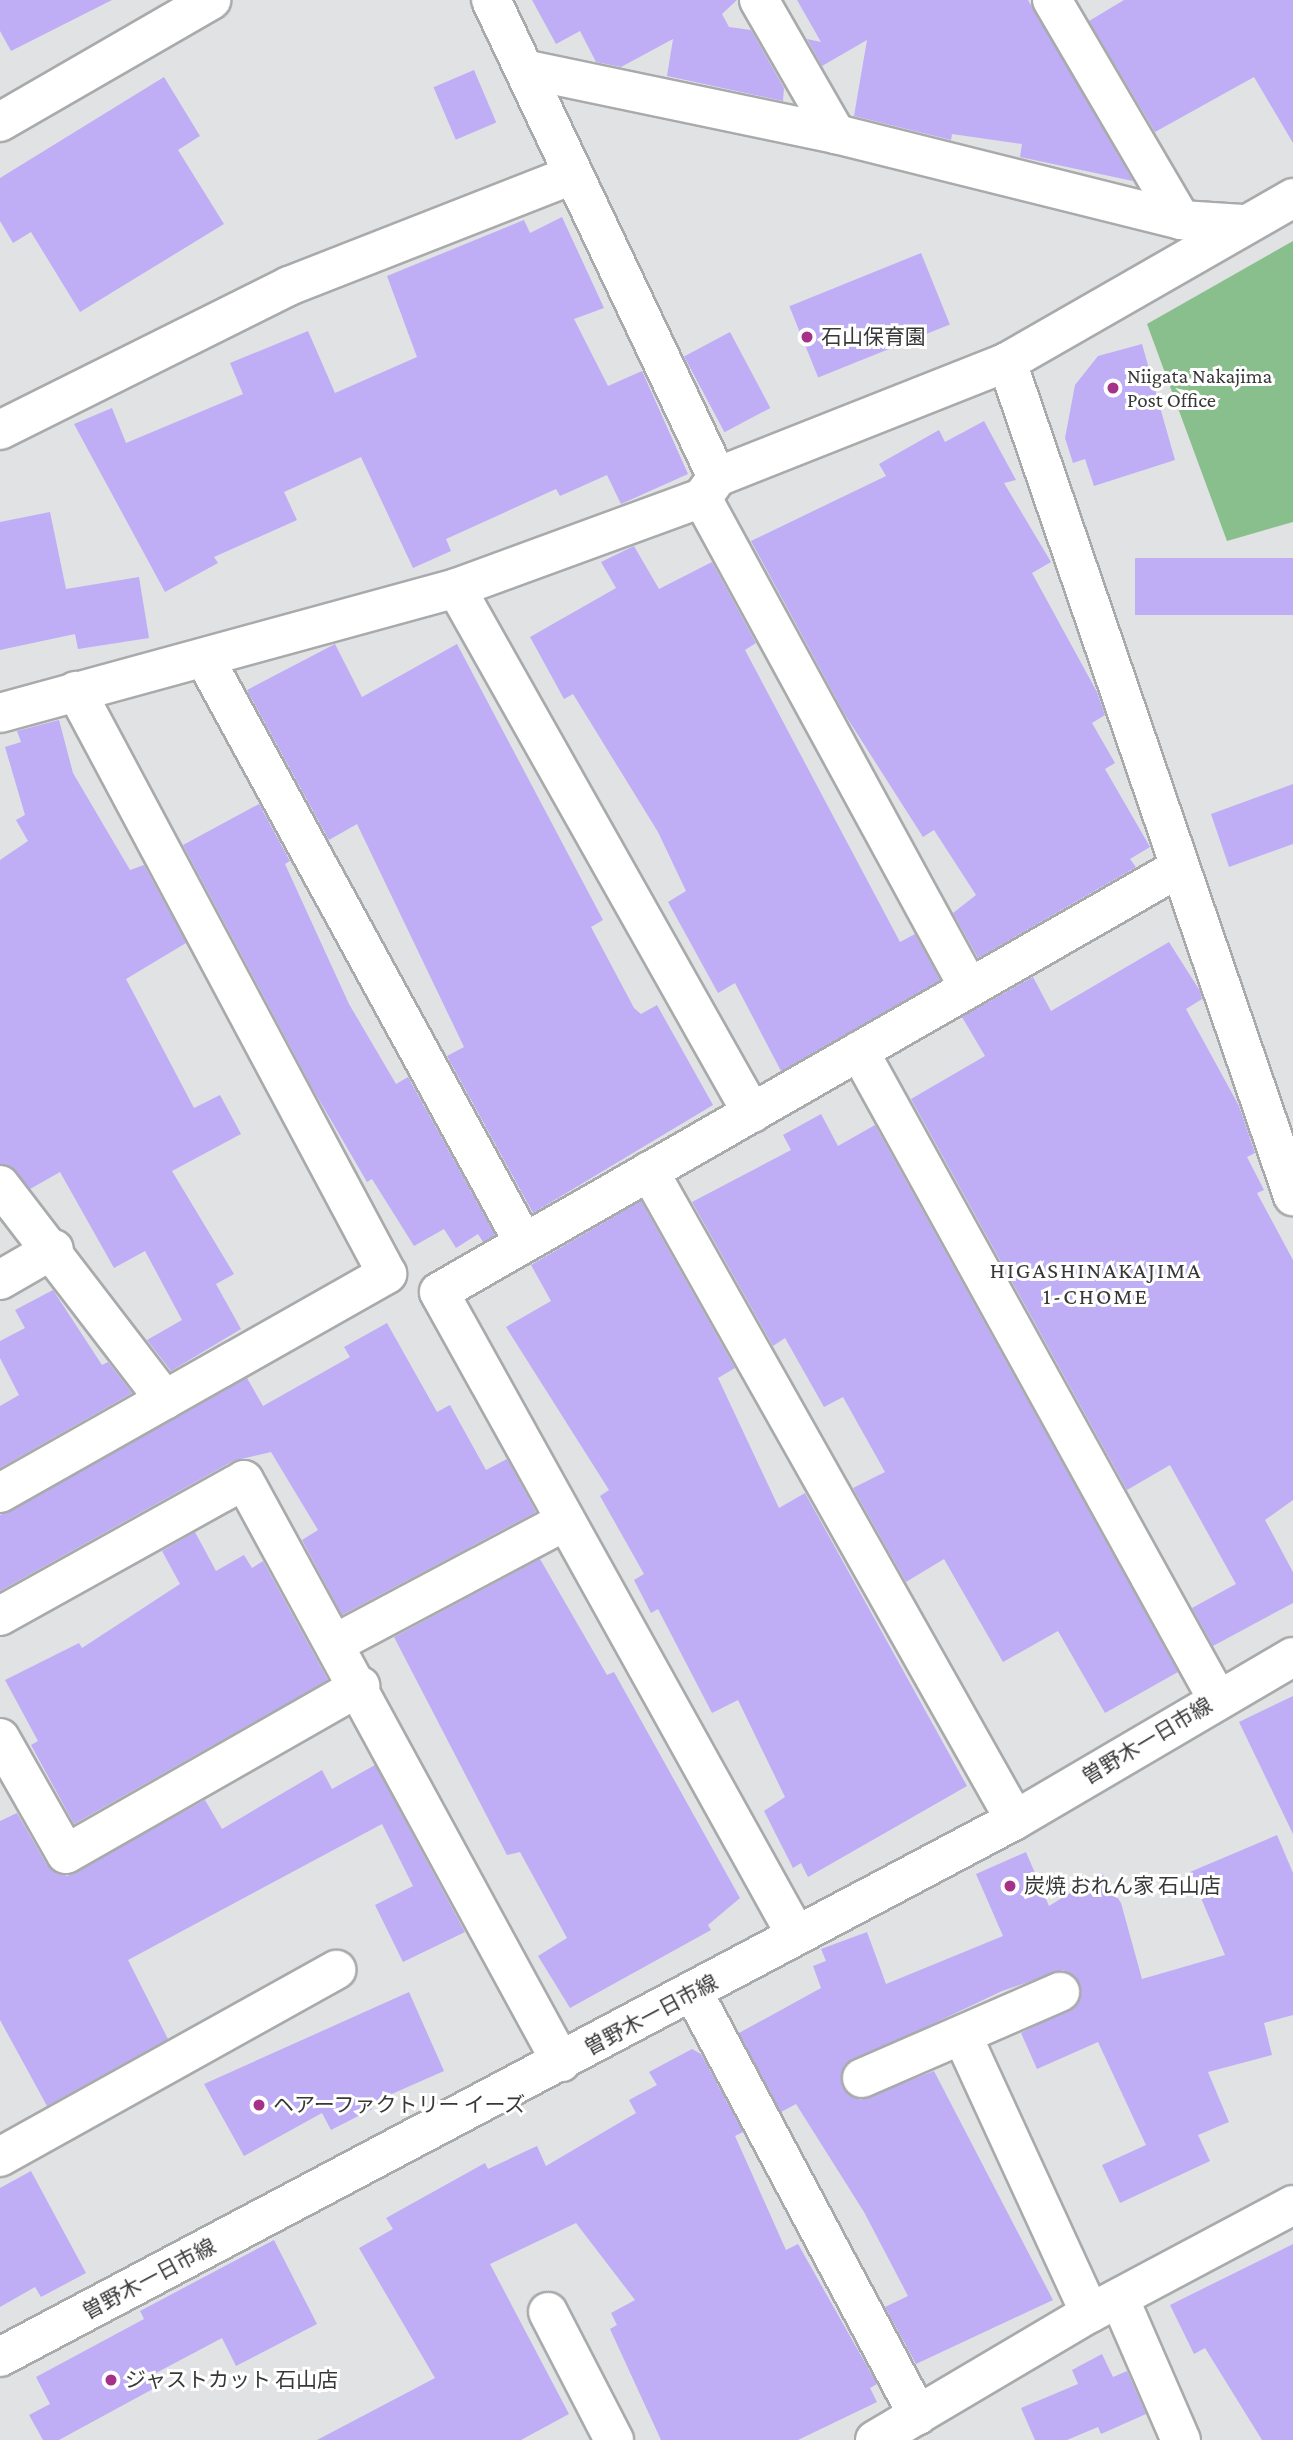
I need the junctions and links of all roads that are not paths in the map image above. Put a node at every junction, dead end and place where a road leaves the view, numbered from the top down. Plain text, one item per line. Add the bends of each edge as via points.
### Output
1 (491, 0) edge
2 (759, 0) edge
3 (1052, 0) edge
4 (194, 4) edge
5 (524, 69) junction
6 (0, 122) edge
7 (836, 134) junction
8 (570, 176) junction
9 (1293, 198) edge
10 (1181, 220) junction
11 (1243, 224) junction
12 (1007, 362) junction
13 (0, 430) edge
14 (709, 487) junction
15 (456, 588) junction
16 (205, 659) junction
17 (76, 691) junction
18 (0, 713) edge
19 (1177, 869) junction
20 (969, 988) junction
21 (859, 1051) junction
22 (752, 1113) junction
23 (649, 1171) junction
24 (0, 1185) edge
25 (1293, 1196) edge
26 (524, 1243) junction
27 (54, 1249) junction
28 (0, 1280) edge
29 (165, 1400) junction
30 (0, 1493) edge
31 (565, 1521) junction
32 (0, 1616) edge
33 (336, 1643) junction
34 (1293, 1657) edge
35 (361, 1686) junction
36 (1218, 1700) junction
37 (0, 1738) edge
38 (1015, 1820) junction
39 (796, 1935) junction
40 (336, 1970) dead end
41 (1060, 1992) dead end
42 (694, 1994) junction
43 (962, 2035) junction
44 (561, 2063) junction
45 (863, 2078) dead end
46 (0, 2158) edge
47 (1293, 2205) edge
48 (1105, 2306) junction
49 (548, 2312) dead end
50 (0, 2357) edge
51 (918, 2416) junction
52 (879, 2439) edge
53 (614, 2440) edge
54 (1181, 2440) edge

1 - 5 street
2 - 7 street
3 - 10 street
4 - 6 street
5 - 7 street
5 - 8 street
7 - 10 street
8 - 13 street via 289,286
8 - 14 street
9 - 11 street
10 - 11 street
11 - 12 street via 1131,297
12 - 14 street
12 - 19 street
14 - 15 street
14 - 20 street
15 - 16 street
15 - 22 street
16 - 17 street
16 - 26 street
17 - 18 street
17 - 29 street via 387,1273
19 - 20 street
19 - 25 street
20 - 21 street
21 - 22 street
21 - 36 street
22 - 23 street
23 - 26 street
23 - 38 street
24 - 27 street
26 - 31 street via 439,1292
27 - 28 street
27 - 29 street
29 - 30 street
31 - 33 street
31 - 39 street
32 - 33 street via 244,1480
33 - 35 street
34 - 36 street, 曽野木一日市線
35 - 37 street via 66,1854
35 - 44 street
36 - 38 street, 曽野木一日市線
38 - 39 street, 曽野木一日市線
39 - 42 street, 曽野木一日市線
40 - 46 street
41 - 43 street
42 - 44 street, 曽野木一日市線
42 - 51 street
43 - 45 street
43 - 48 street
44 - 50 street, 曽野木一日市線
47 - 48 street
48 - 51 street
48 - 54 street
49 - 53 street
51 - 52 street

